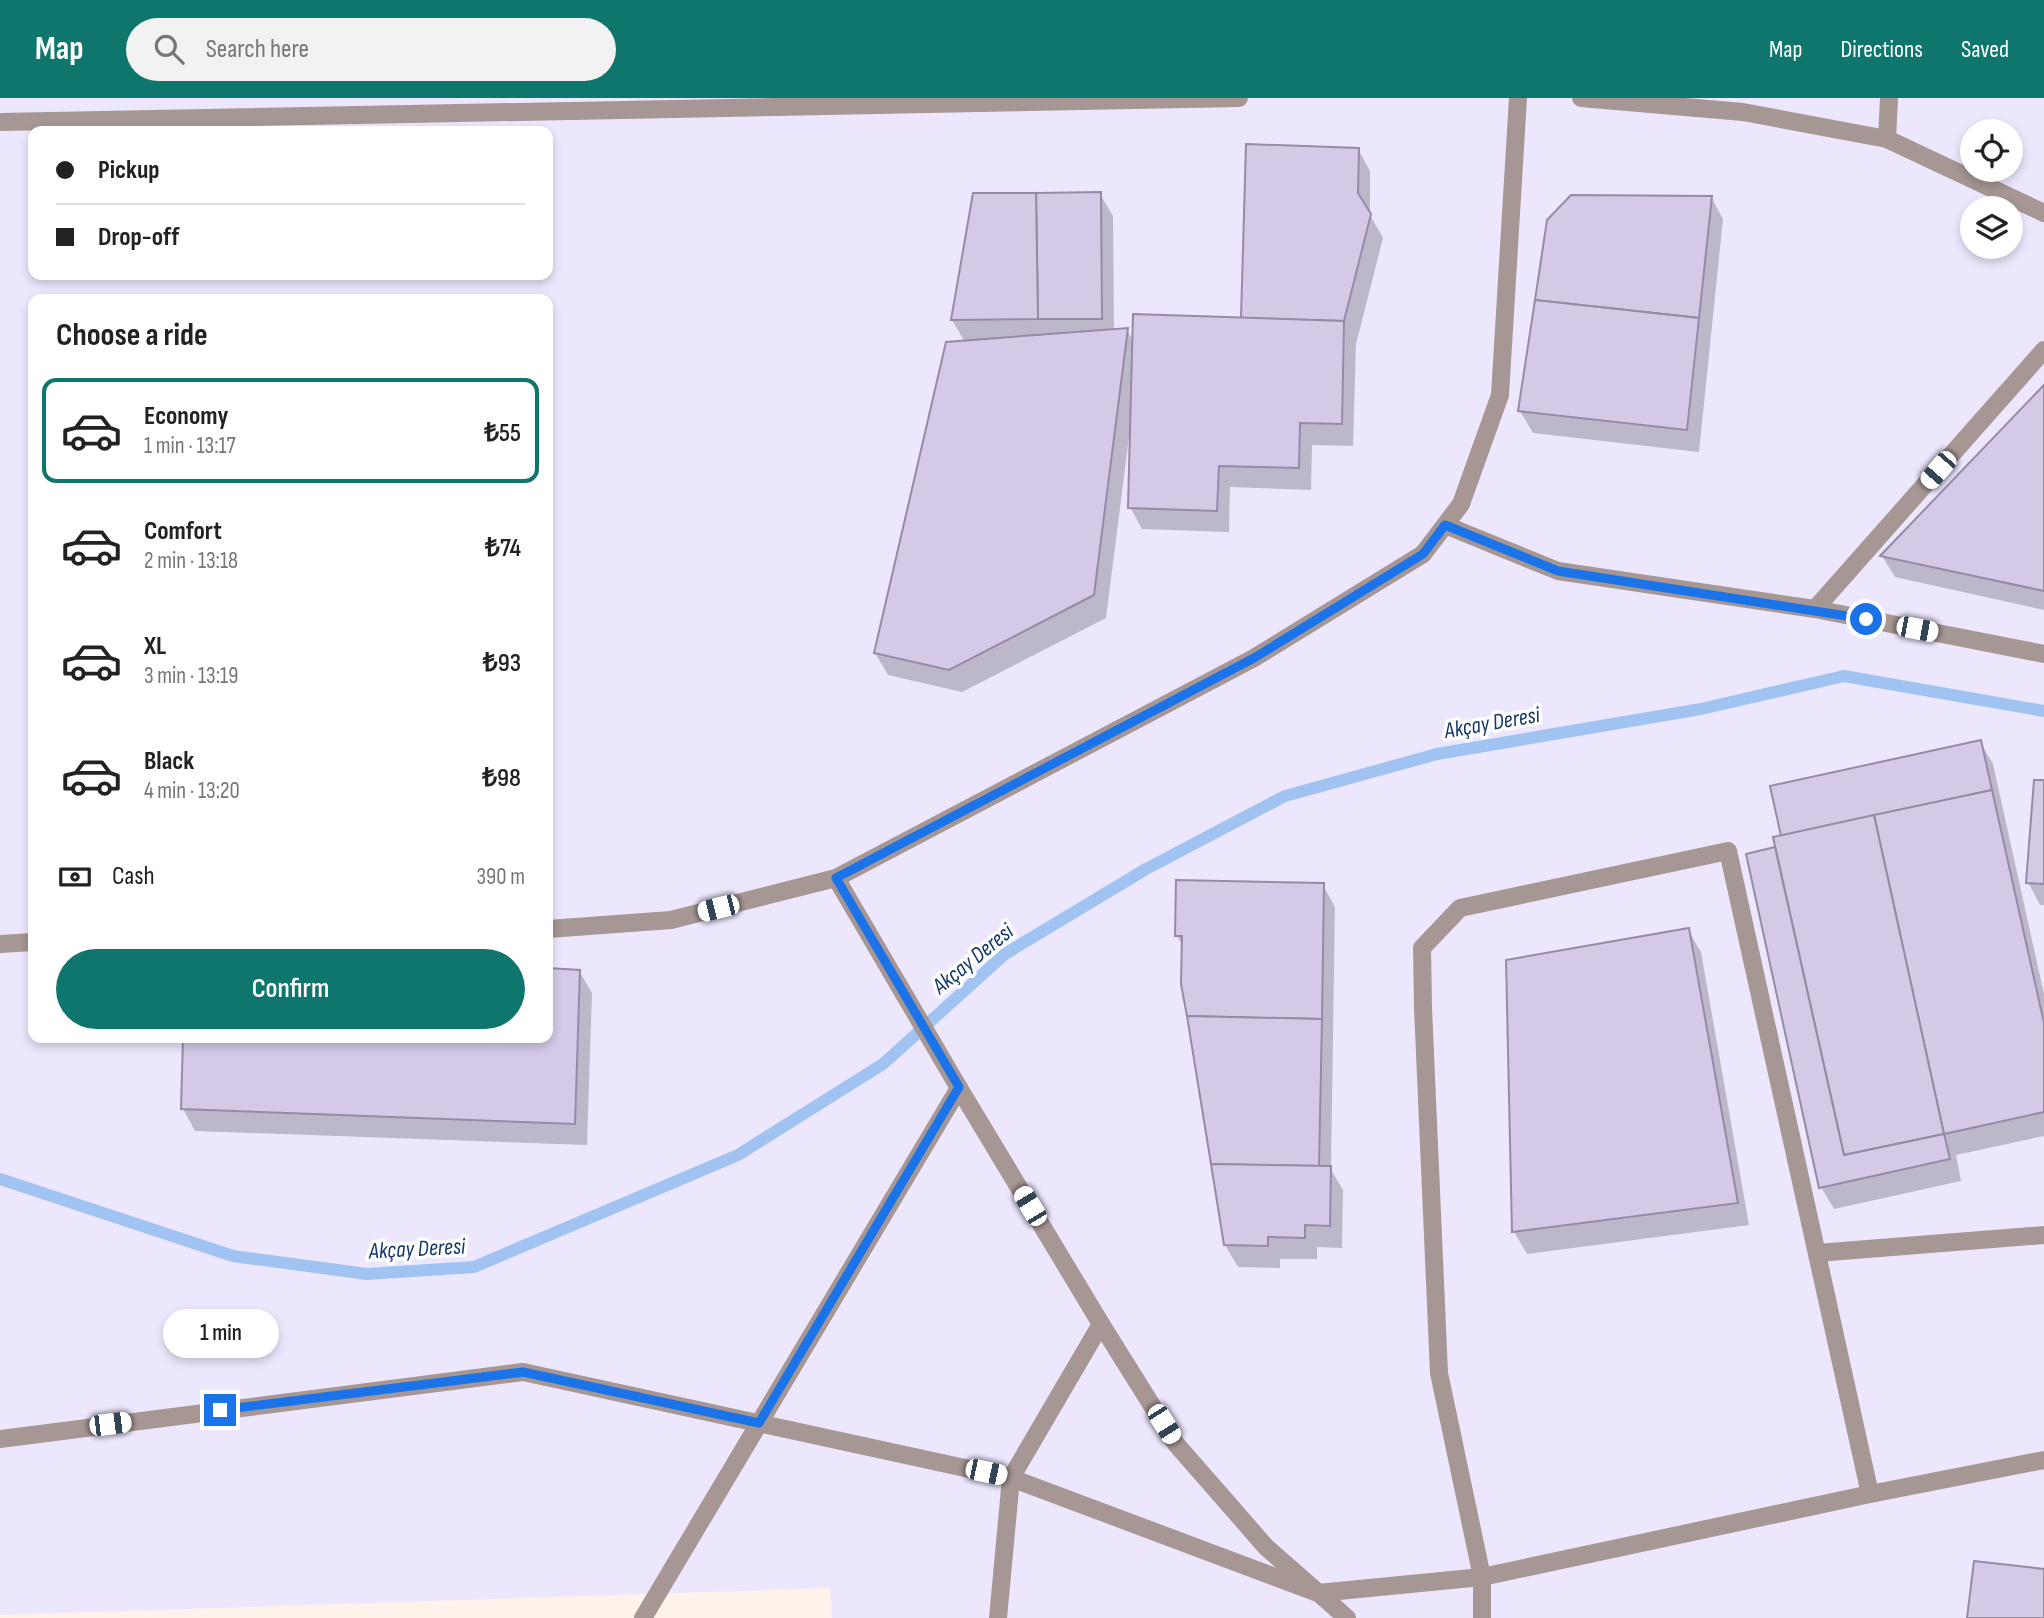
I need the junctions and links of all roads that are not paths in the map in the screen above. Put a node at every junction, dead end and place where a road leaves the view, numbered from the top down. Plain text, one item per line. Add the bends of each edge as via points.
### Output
1 (1239, 98) edge
2 (1518, 98) edge
3 (1581, 98) edge
4 (1889, 98) edge
5 (865, 102) edge
6 (0, 122) edge
7 (1887, 139) junction
8 (2044, 213) edge
9 (2044, 350) edge
10 (1445, 525) junction
11 (1815, 610) junction
12 (2044, 654) edge
13 (836, 878) junction
14 (553, 929) edge
15 (28, 942) edge
16 (0, 944) edge
17 (959, 1087) junction
18 (2044, 1236) edge
19 (1816, 1253) junction
20 (1101, 1324) junction
21 (759, 1423) junction
22 (0, 1439) edge
23 (2044, 1460) edge
24 (1011, 1478) junction
25 (1870, 1494) junction
26 (1482, 1577) junction
27 (1318, 1593) junction
28 (643, 1618) edge
29 (998, 1618) edge
30 (1348, 1618) edge
31 (1482, 1618) edge

1 - 5 street
2 - 10 street via 1500,395 1461,504
3 - 7 street via 1743,112
4 - 7 street
5 - 6 street
7 - 8 street
9 - 11 street
10 - 11 street via 1558,571
10 - 13 street via 1423,554 1254,658
11 - 12 street
13 - 14 street via 671,920
13 - 17 street
15 - 16 street
17 - 20 street
17 - 21 street
18 - 19 street
19 - 25 street
19 - 26 street via 1728,851 1460,908 1422,948 1423,1009 1439,1373
20 - 24 street
20 - 27 street via 1177,1444 1266,1547
21 - 22 street via 523,1372
21 - 24 street
21 - 28 street
23 - 25 street
24 - 27 street
24 - 29 street
25 - 26 street
26 - 27 street
26 - 31 street
27 - 30 street

